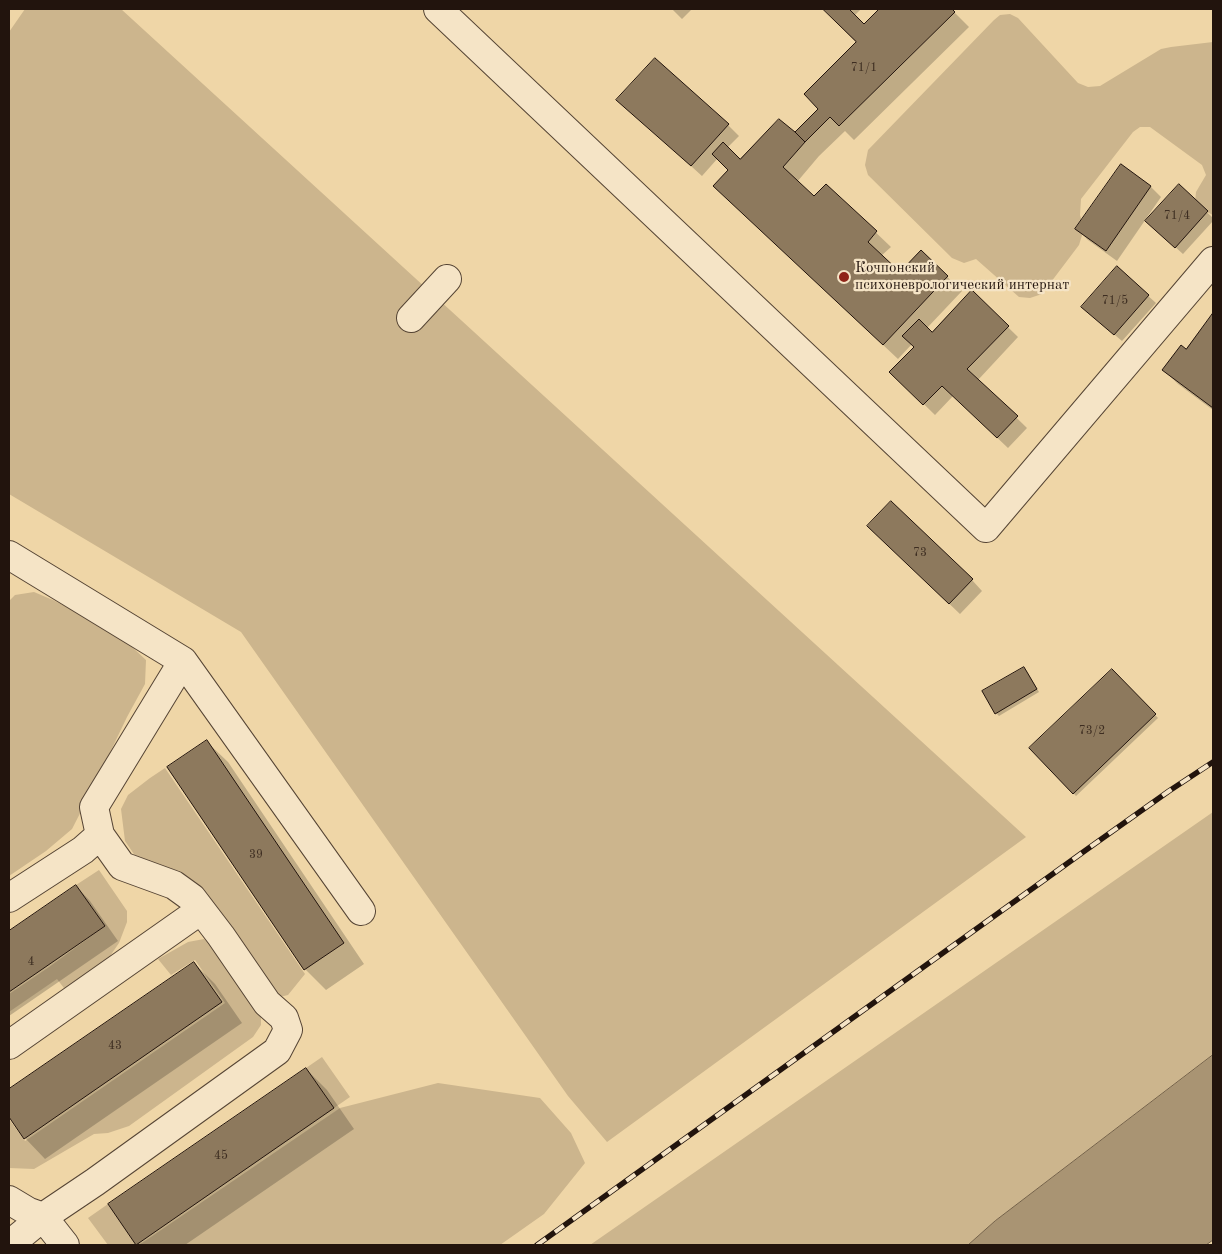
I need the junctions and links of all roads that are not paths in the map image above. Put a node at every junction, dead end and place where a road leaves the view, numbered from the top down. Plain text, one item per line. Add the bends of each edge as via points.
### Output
1 (438, 9) edge
2 (1213, 261) edge
3 (447, 279) dead end
4 (411, 318) dead end
5 (10, 560) edge
6 (182, 661) junction
7 (100, 835) junction
8 (9, 898) edge
9 (201, 910) junction
10 (361, 911) dead end
11 (9, 1045) edge
12 (9, 1200) edge
13 (44, 1217) junction
14 (10, 1245) edge
15 (64, 1245) edge

1 - 2 lane via 986,528
3 - 4 lane
5 - 6 lane
6 - 7 lane via 94,807
6 - 10 lane
7 - 8 lane via 83,850
7 - 9 lane via 122,866 174,885 192,898
9 - 11 lane
9 - 13 lane via 267,1003 284,1018 288,1030 277,1051
12 - 13 lane
13 - 14 lane
13 - 15 lane

